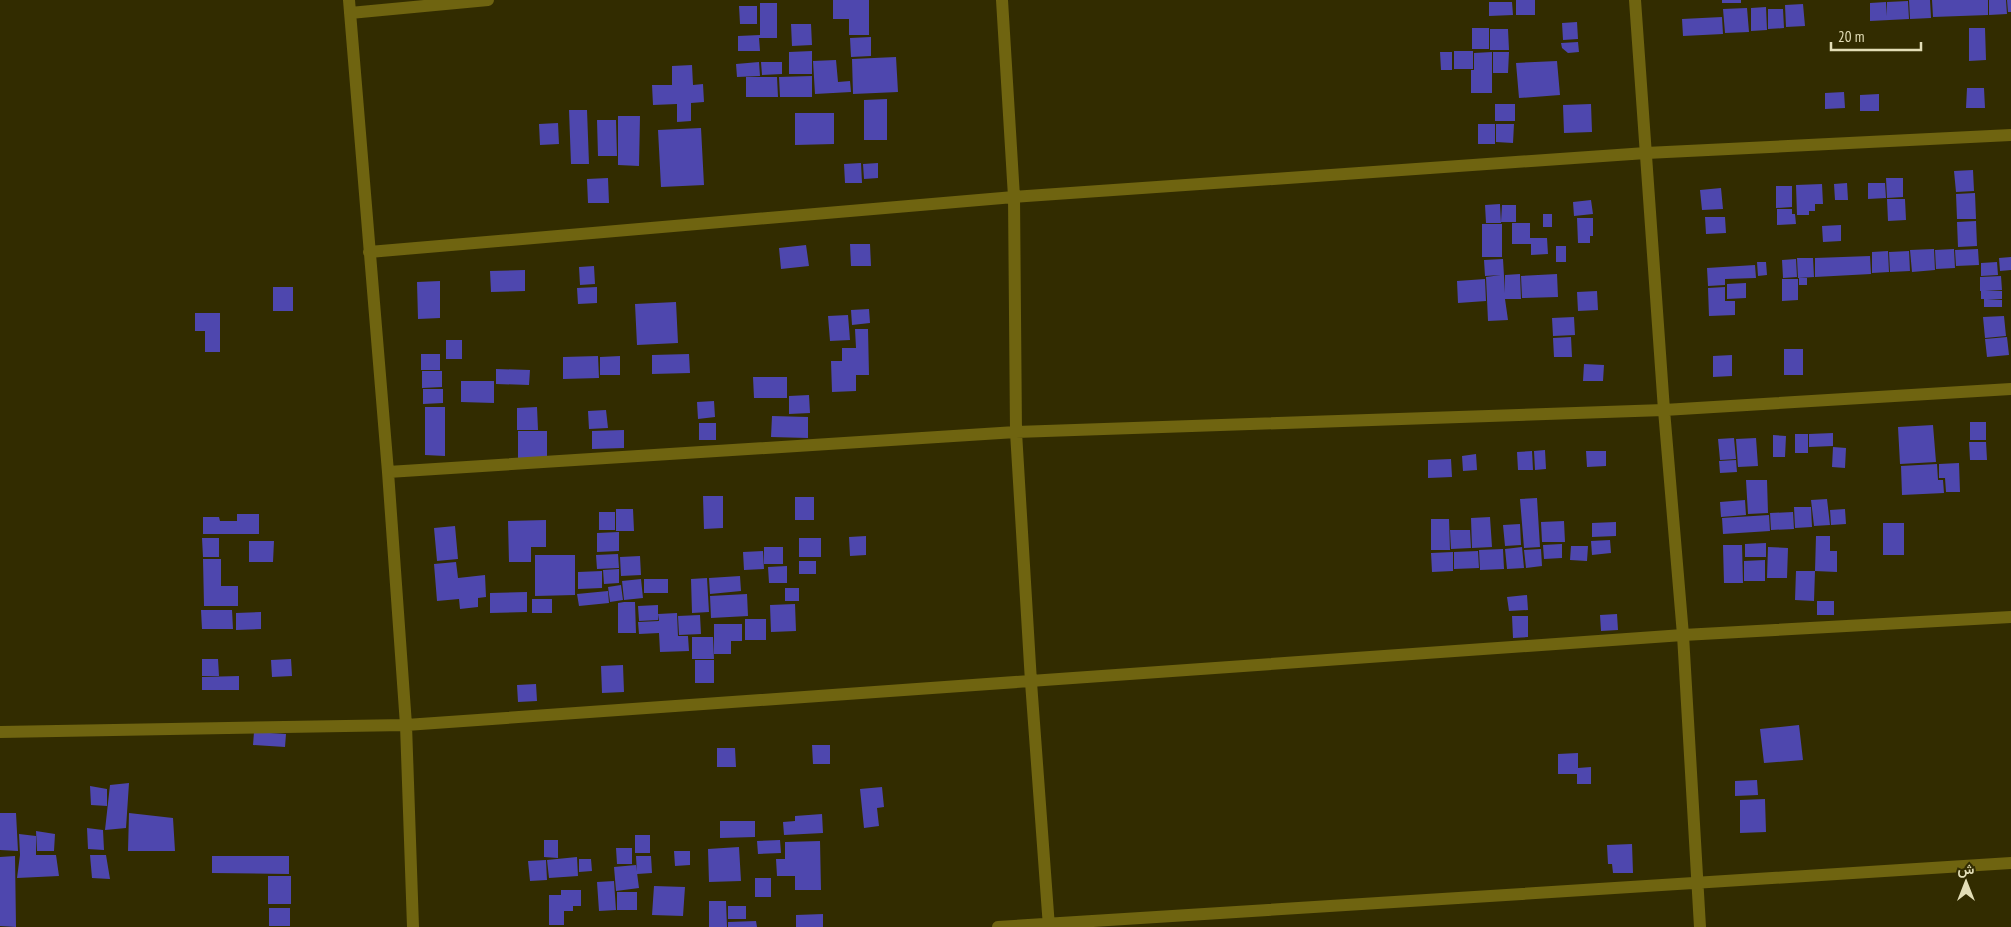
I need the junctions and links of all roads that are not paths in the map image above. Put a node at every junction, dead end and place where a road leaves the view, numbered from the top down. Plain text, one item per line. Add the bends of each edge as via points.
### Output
1 (349, 0) edge
2 (488, 0) edge
3 (1002, 0) edge
4 (1635, 0) edge
5 (350, 13) junction
6 (2011, 135) edge
7 (1646, 153) junction
8 (1014, 197) junction
9 (369, 252) junction
10 (2011, 389) edge
11 (1664, 410) junction
12 (1016, 432) junction
13 (388, 472) junction
14 (2011, 617) edge
15 (1683, 635) junction
16 (1031, 682) junction
17 (406, 725) junction
18 (0, 732) edge
19 (2011, 863) edge
20 (1698, 883) junction
21 (1049, 926) edge
22 (413, 927) edge
23 (998, 927) edge
24 (1700, 927) edge

1 - 5 street
2 - 5 street
3 - 8 street
4 - 7 street
5 - 9 street
6 - 7 street
7 - 8 street
7 - 11 street
8 - 9 street
8 - 12 street
9 - 13 street
10 - 11 street
11 - 12 street
11 - 15 street
12 - 13 street
12 - 16 street
13 - 17 street
14 - 15 street
15 - 16 street
15 - 20 street
16 - 17 street
16 - 21 street
17 - 18 street
17 - 22 street
19 - 20 street
20 - 21 street
20 - 24 street
21 - 23 street

